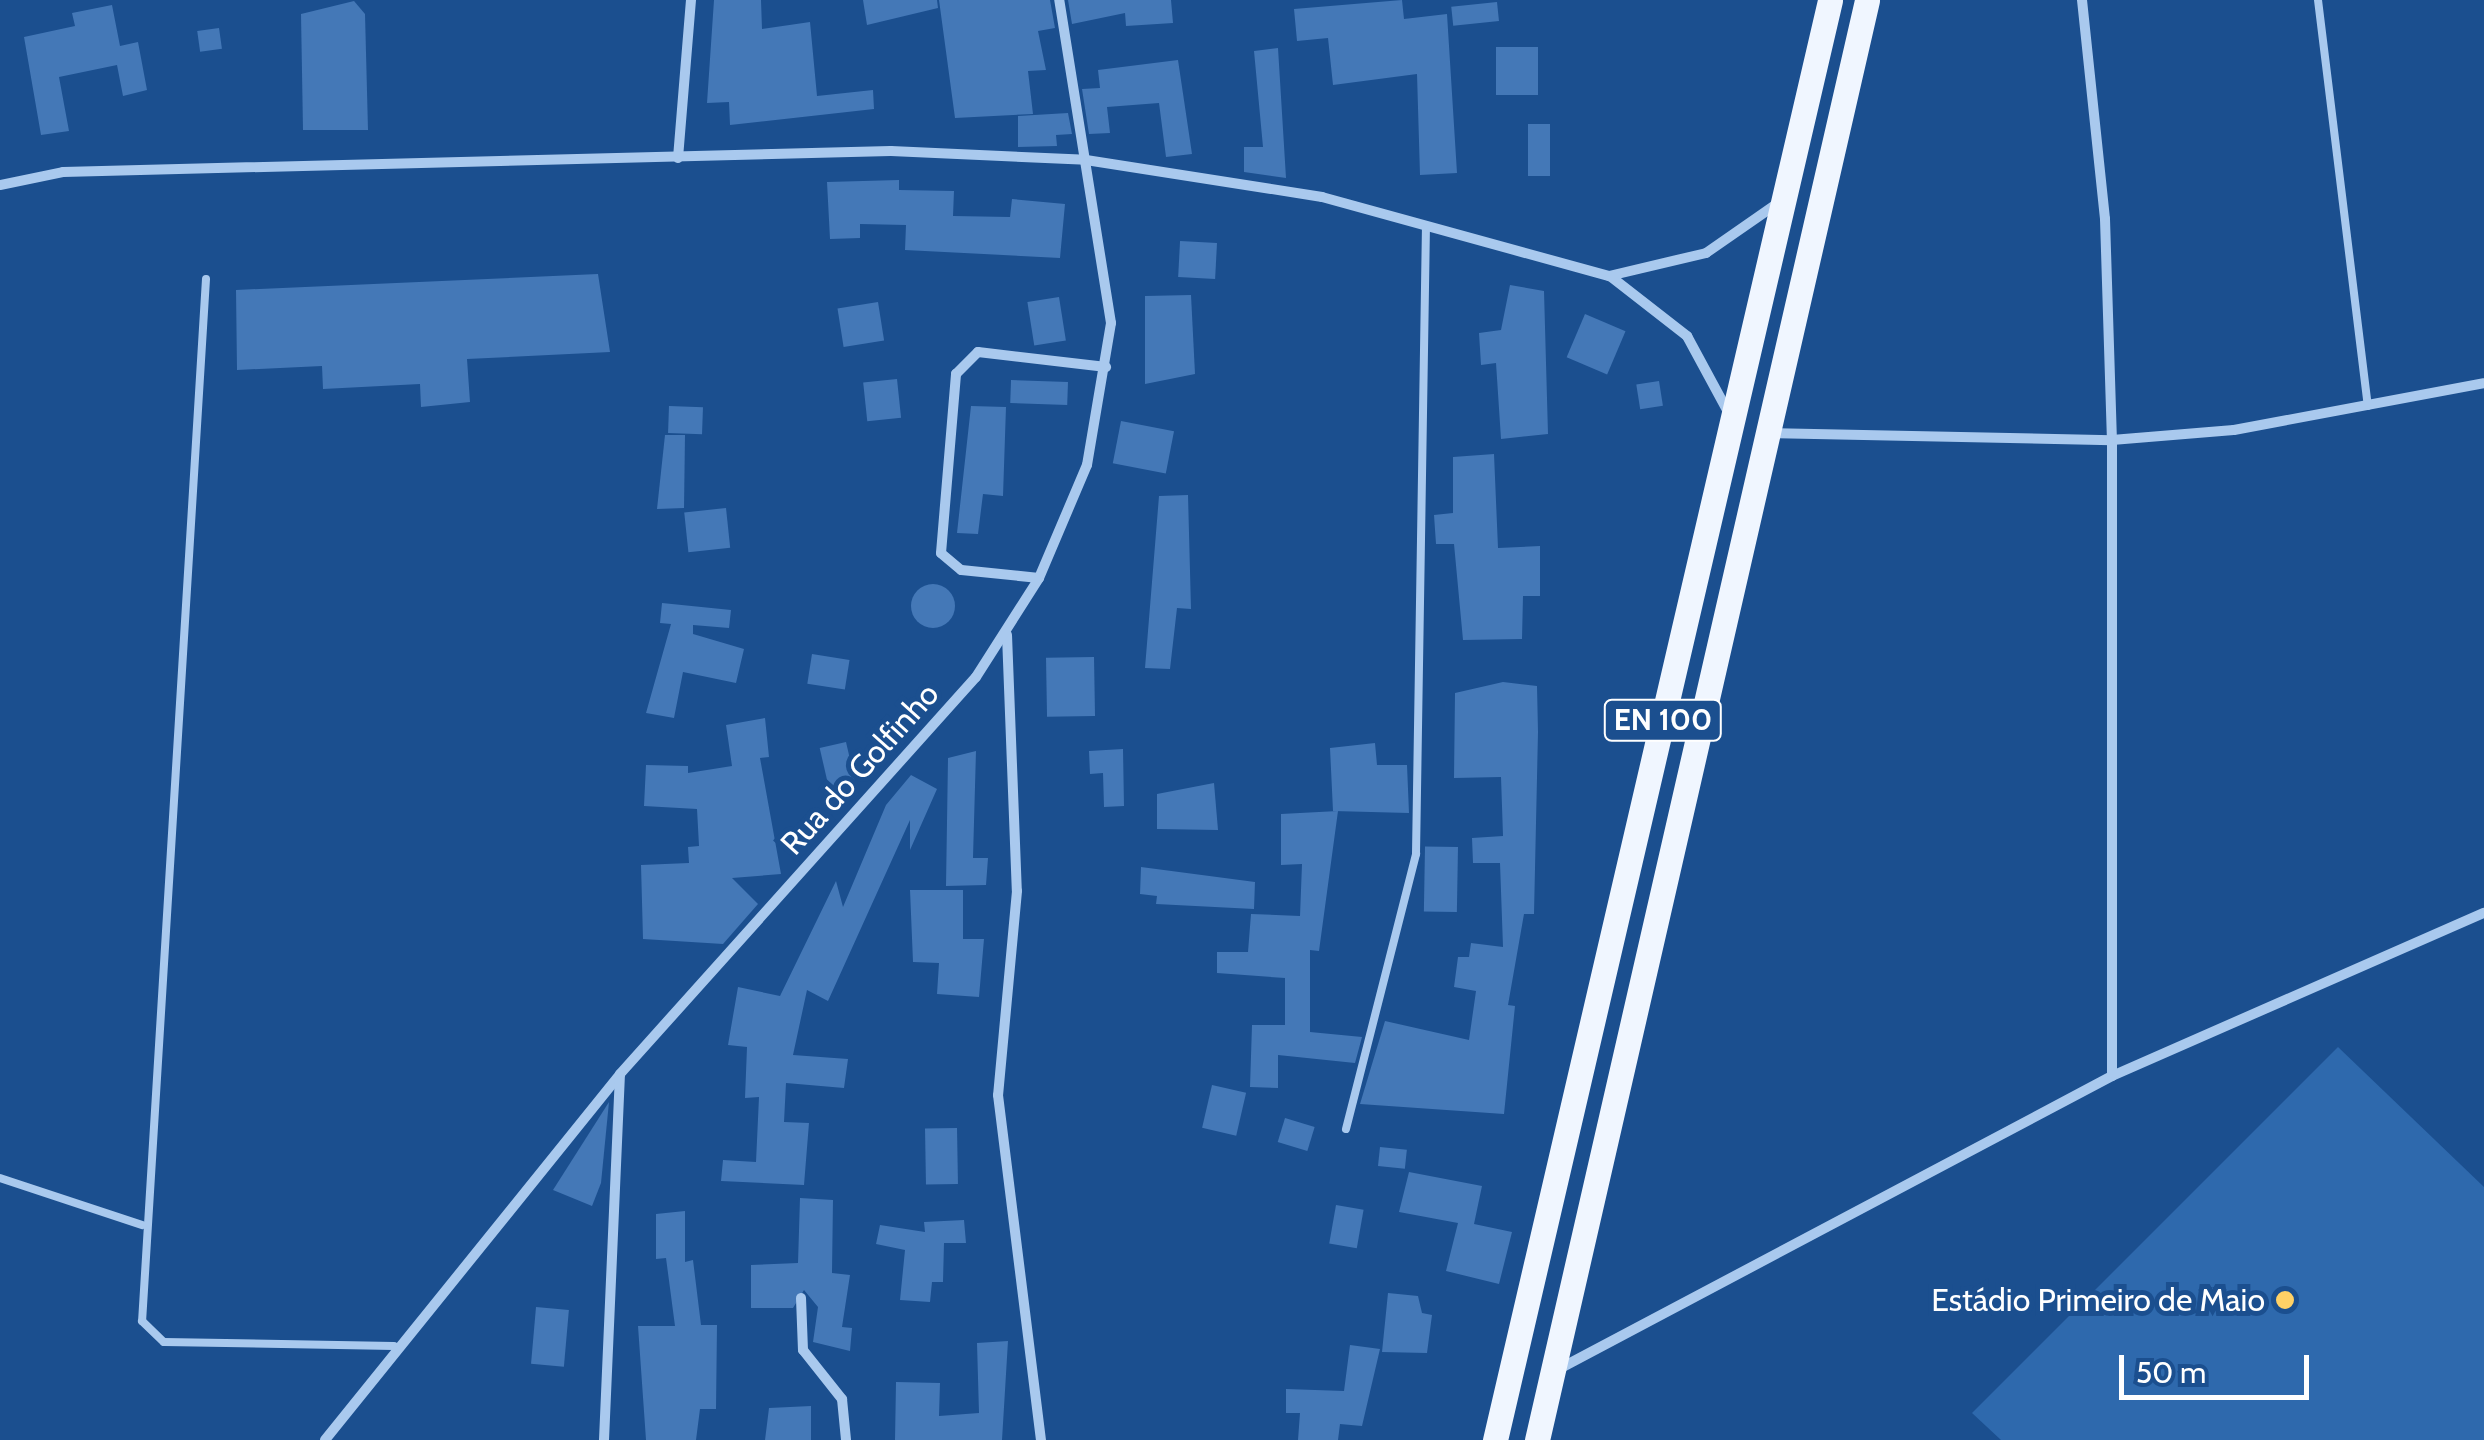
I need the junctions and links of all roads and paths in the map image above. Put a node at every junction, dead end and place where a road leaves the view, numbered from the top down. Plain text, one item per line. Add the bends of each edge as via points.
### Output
1 (691, 0) edge
2 (1059, 0) edge
3 (1830, 0) edge
4 (1867, 0) edge
5 (2082, 0) edge
6 (2318, 0) edge
7 (678, 158) junction
8 (1086, 160) junction
9 (0, 184) edge
10 (1784, 192) junction
11 (1426, 226) junction
12 (1609, 276) junction
13 (206, 279) dead end
14 (1106, 368) junction
15 (2484, 383) edge
16 (2368, 406) junction
17 (1731, 430) junction
18 (1767, 433) junction
19 (2112, 440) junction
20 (1039, 578) junction
21 (1007, 635) junction
22 (2484, 913) edge
23 (620, 1074) junction
24 (2112, 1076) junction
25 (1346, 1129) dead end
26 (0, 1178) edge
27 (142, 1225) junction
28 (801, 1298) dead end
29 (394, 1346) junction
30 (1552, 1372) junction
31 (325, 1440) edge
32 (604, 1440) edge
33 (846, 1440) edge
34 (1041, 1440) edge
35 (1494, 1440) edge
36 (1537, 1440) edge

1 - 7 street
2 - 8 street, Rua do Golfinho
3 - 10 main road, EN 100
4 - 18 main road, EN 100
5 - 19 street via 2105,220
6 - 16 lane
7 - 8 street via 891,151
7 - 9 street via 63,172
8 - 11 street via 1240,179
8 - 14 street, Rua do Golfinho via 1106,252
10 - 12 street via 1706,252
10 - 17 main road, EN 100
11 - 12 street
11 - 25 lane via 1416,854
12 - 17 street via 1687,336 1711,370
13 - 27 lane
14 - 20 street, Rua do Golfinho via 1087,466
14 - 20 street via 978,352 956,374 941,553 960,570
15 - 16 street
16 - 19 street
17 - 35 main road, EN 100
18 - 19 street
18 - 30 main road, EN 100
19 - 24 street
20 - 21 street, Rua do Golfinho
21 - 23 street, Rua do Golfinho
21 - 34 street via 1017,890 998,1095
22 - 24 street
23 - 29 street, Rua do Golfinho
23 - 32 street
24 - 30 street
26 - 27 lane
27 - 29 lane via 142,1321 164,1342
28 - 33 street via 804,1350 842,1399
29 - 31 street, Rua do Golfinho
30 - 36 main road, EN 100

